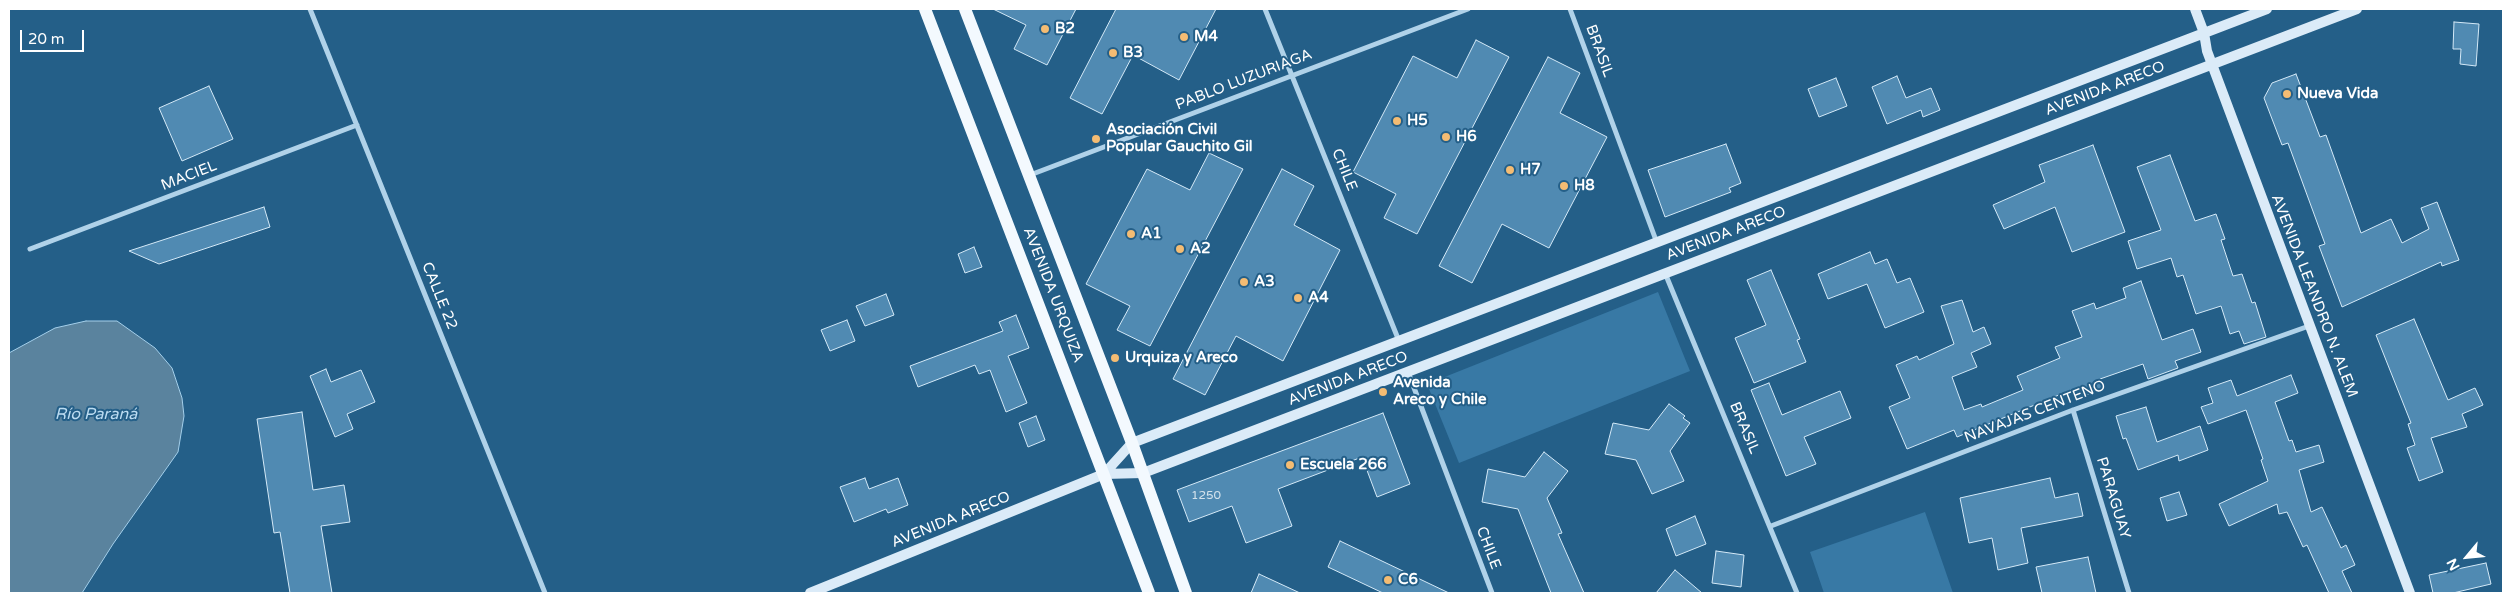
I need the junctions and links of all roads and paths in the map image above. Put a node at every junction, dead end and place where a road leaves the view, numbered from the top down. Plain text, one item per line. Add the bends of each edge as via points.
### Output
1 (310, 9) edge
2 (925, 9) edge
3 (965, 9) edge
4 (1265, 9) edge
5 (1468, 9) edge
6 (1570, 9) edge
7 (2195, 9) edge
8 (2268, 9) edge
9 (2357, 9) edge
10 (2204, 33) junction
11 (2212, 64) junction
12 (1292, 76) junction
13 (357, 125) junction
14 (1029, 175) junction
15 (1657, 243) junction
16 (30, 249) dead end
17 (1665, 274) junction
18 (2309, 326) junction
19 (1399, 341) junction
20 (1408, 372) junction
21 (2073, 410) junction
22 (1132, 443) junction
23 (1143, 473) junction
24 (1104, 474) junction
25 (1771, 526) junction
26 (822, 591) edge
27 (545, 593) edge
28 (810, 593) edge
29 (1149, 593) edge
30 (1186, 593) edge
31 (1492, 593) edge
32 (1797, 593) edge
33 (2129, 593) edge
34 (2410, 593) edge

1 - 13 street, CALLE 22
2 - 24 main road, AVENIDA URQUIZA
3 - 14 main road, AVENIDA URQUIZA
4 - 12 street, CHILE
5 - 12 street, PABLO LUZURIAGA
6 - 15 street, BRASIL
7 - 10 main road, AVENIDA LEANDRO N. ALEM
8 - 10 main road, AVENIDA ARECO
9 - 11 main road, AVENIDA ARECO
10 - 11 main road, AVENIDA LEANDRO N. ALEM
10 - 15 main road, AVENIDA ARECO
11 - 17 main road, AVENIDA ARECO
11 - 18 main road, AVENIDA LEANDRO N. ALEM
12 - 14 street, PABLO LUZURIAGA
12 - 19 street, CHILE
13 - 16 street, MACIEL
13 - 27 street, CALLE 22
14 - 22 main road, AVENIDA URQUIZA
15 - 19 main road, AVENIDA ARECO
17 - 20 main road, AVENIDA ARECO
17 - 25 street, BRASIL
18 - 21 street, NAVAJAS CENTENO
18 - 34 main road, AVENIDA LEANDRO N. ALEM
19 - 22 main road, AVENIDA ARECO
20 - 23 main road, AVENIDA ARECO
20 - 31 street, CHILE
21 - 25 street, NAVAJAS CENTENO
21 - 33 street, PARAGUAY
22 - 23 main road, AVENIDA URQUIZA
22 - 24 main road, AVENIDA ARECO
23 - 24 main road, AVENIDA ARECO
23 - 30 main road, AVENIDA URQUIZA
24 - 26 main road, AVENIDA ARECO
24 - 29 main road, AVENIDA URQUIZA
25 - 32 street, BRASIL
26 - 28 main road, AVENIDA ARECO

